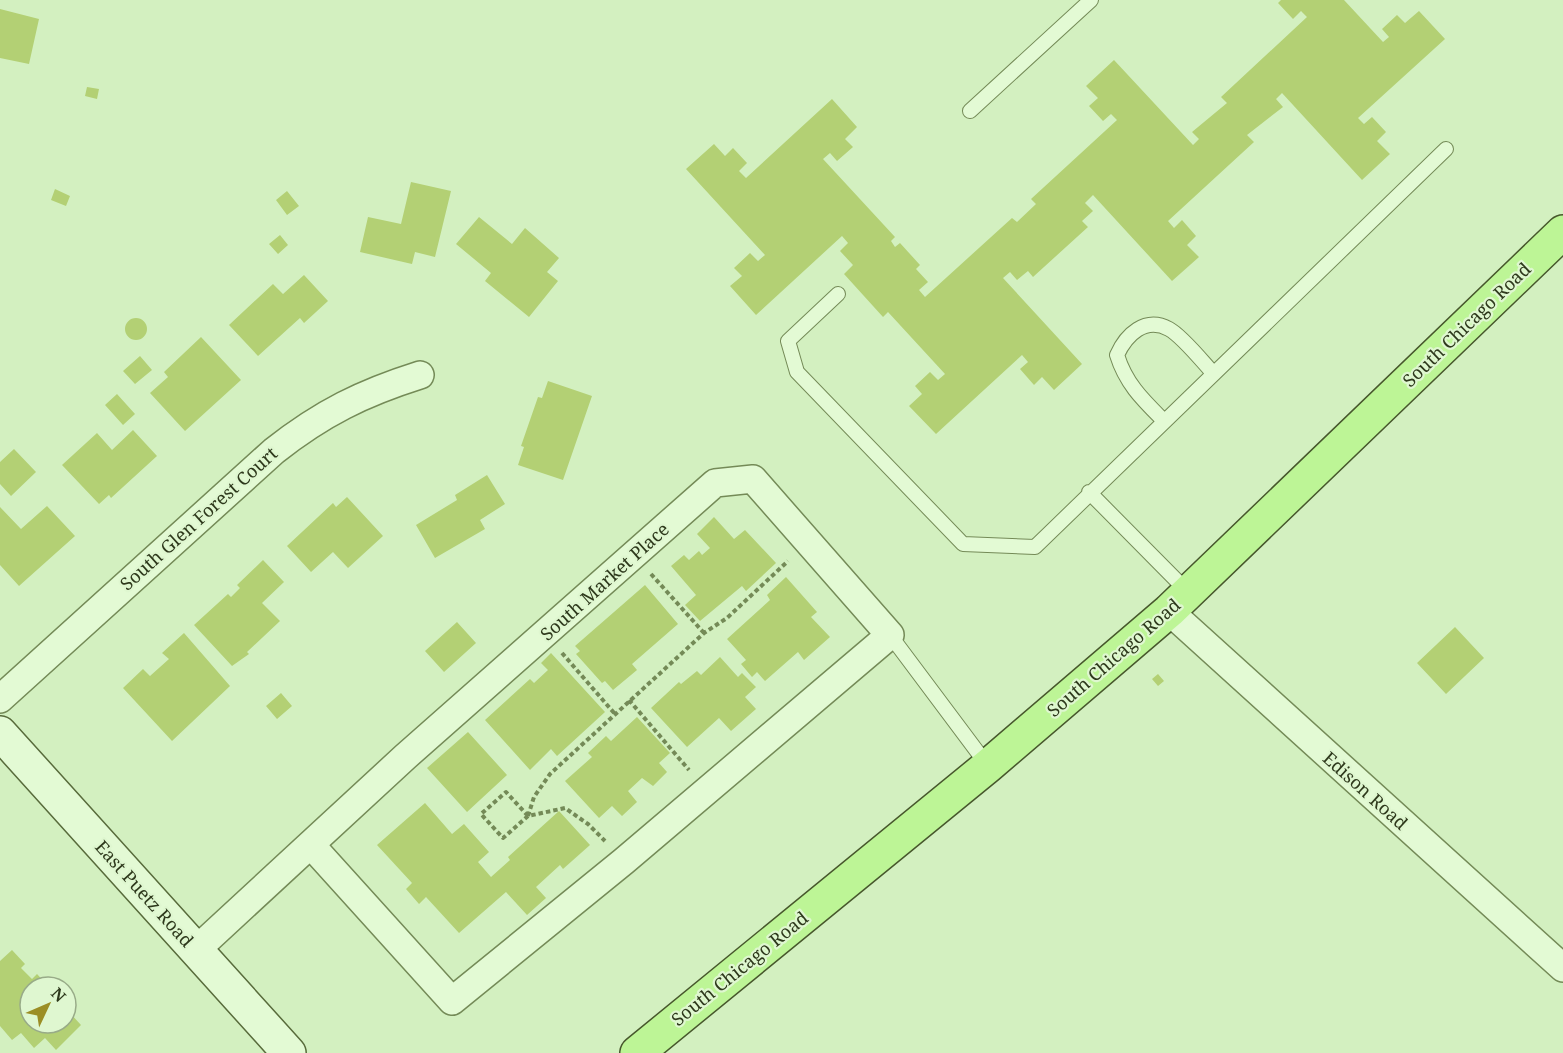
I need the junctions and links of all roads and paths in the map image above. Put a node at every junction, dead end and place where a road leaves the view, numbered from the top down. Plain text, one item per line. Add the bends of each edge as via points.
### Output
1 (1091, 0) edge
2 (970, 111) dead end
3 (1446, 149) dead end
4 (1563, 232) edge
5 (838, 294) dead end
6 (1213, 373) junction
7 (420, 375) dead end
8 (1164, 421) junction
9 (1089, 492) junction
10 (809, 542) junction
11 (634, 555) junction
12 (1179, 602) junction
13 (704, 633) junction
14 (890, 635) junction
15 (569, 662) dead end
16 (0, 699) edge
17 (629, 700) junction
18 (615, 714) junction
19 (0, 733) edge
20 (988, 766) junction
21 (707, 791) junction
22 (528, 816) junction
23 (311, 845) junction
24 (624, 861) junction
25 (195, 951) junction
26 (1563, 968) edge
27 (289, 1053) edge
28 (637, 1053) edge

1 - 2 lane
3 - 6 lane
4 - 12 main road, South Chicago Road
5 - 9 lane via 788,341 797,372 963,544 1035,547
6 - 8 lane
6 - 8 lane via 1170,329 1154,325 1137,328 1124,340 1117,355 1122,372 1133,390
7 - 16 street, South Glen Forest Court via 342,404 308,424
8 - 9 lane
9 - 12 lane
10 - 11 street, South Market Place via 753,479 715,483
10 - 13 path via 727,618
10 - 14 street, South Market Place
11 - 13 path
11 - 23 street, South Market Place
12 - 20 main road, South Chicago Road
12 - 26 street, Edison Road
13 - 17 path
14 - 20 lane, South Market Place
14 - 21 street
15 - 18 path
17 - 18 path
17 - 21 path
18 - 22 path via 550,774 534,796
19 - 25 street, East Puetz Road
20 - 28 main road, South Chicago Road
21 - 24 street
22 - 22 path via 506,792 481,814 502,838
22 - 24 path via 565,808 588,824
23 - 24 street via 452,1001
23 - 25 street, South Market Place
25 - 27 street, East Puetz Road

